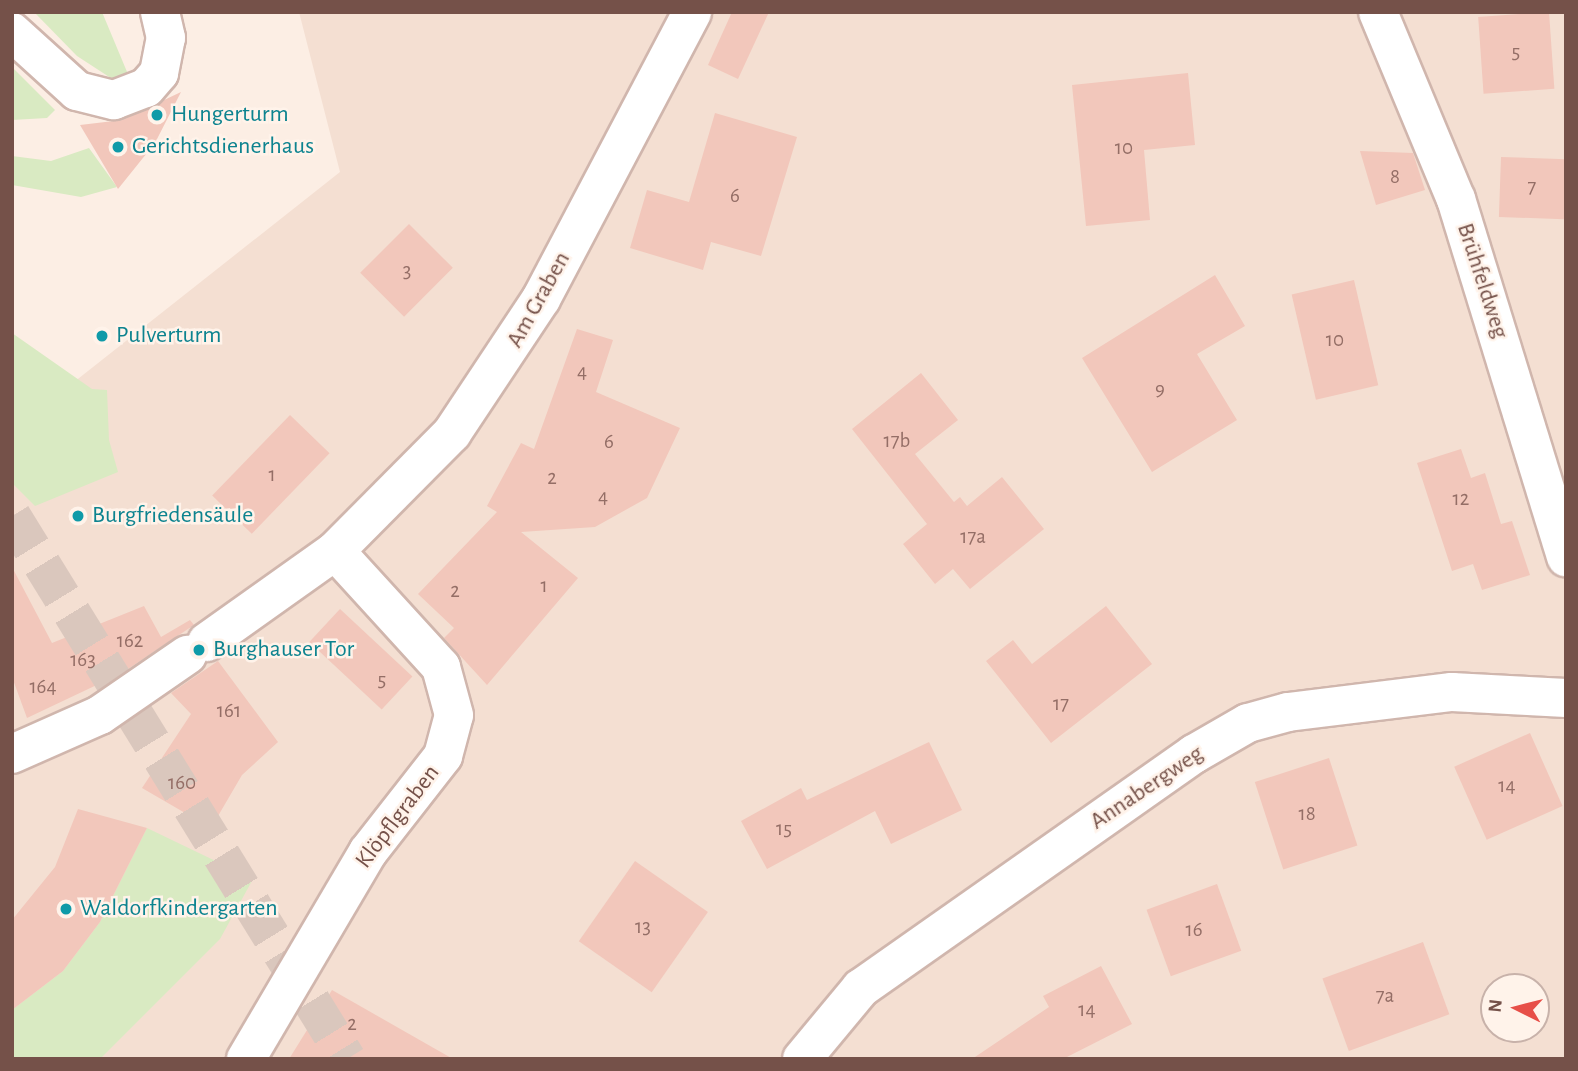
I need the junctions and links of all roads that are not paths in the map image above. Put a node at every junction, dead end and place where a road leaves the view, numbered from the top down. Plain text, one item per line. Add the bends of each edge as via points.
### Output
1 (160, 12) edge
2 (692, 12) edge
3 (1378, 12) edge
4 (12, 32) edge
5 (335, 551) junction
6 (1566, 557) edge
7 (1566, 698) edge
8 (12, 754) edge
9 (246, 1059) edge
10 (802, 1059) edge

1 - 4 street via 166,38 159,74 146,88 114,100 77,90
2 - 5 street, Am Graben via 498,371 452,433
3 - 6 street, Brühfeldweg via 1456,199
5 - 8 street, Am Graben via 100,715
5 - 9 street, Klöpflgraben via 441,667 454,715 443,756 368,852
7 - 10 street, Annabergweg via 1452,692 1288,712 1248,723 1194,754 861,988

